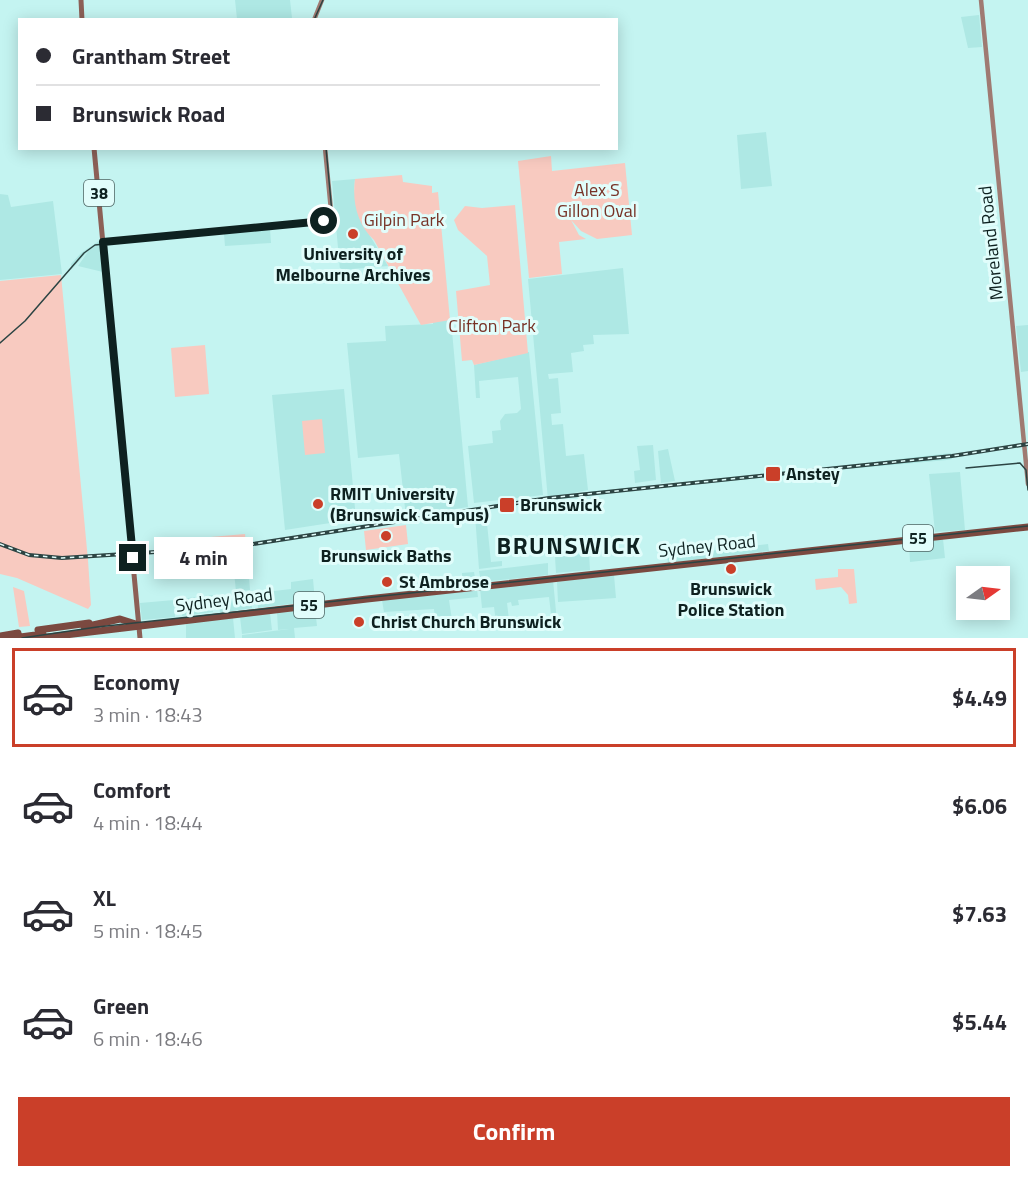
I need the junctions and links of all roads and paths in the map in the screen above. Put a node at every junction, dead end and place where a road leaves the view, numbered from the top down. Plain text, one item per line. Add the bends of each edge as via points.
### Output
1 (81, 0) edge
2 (322, 0) edge
3 (981, 0) edge
4 (82, 18) edge
5 (315, 18) edge
6 (94, 150) edge
7 (325, 150) edge
8 (103, 242) junction
9 (1028, 484) edge
10 (1028, 527) edge
11 (97, 627) junction
12 (139, 631) edge
13 (61, 634) edge
14 (27, 635) edge
15 (0, 636) edge
16 (13, 638) edge
17 (40, 638) edge

1 - 4 main road
2 - 5 main road
3 - 9 main road, Moreland Road
6 - 8 main road, 38
7 - 8 main road via 332,220
8 - 12 main road, 38
10 - 12 highway, Sydney Road / 55 via 150,623
11 - 12 highway
11 - 13 highway
11 - 13 highway
13 - 14 highway
13 - 17 highway
14 - 15 highway
14 - 16 highway

